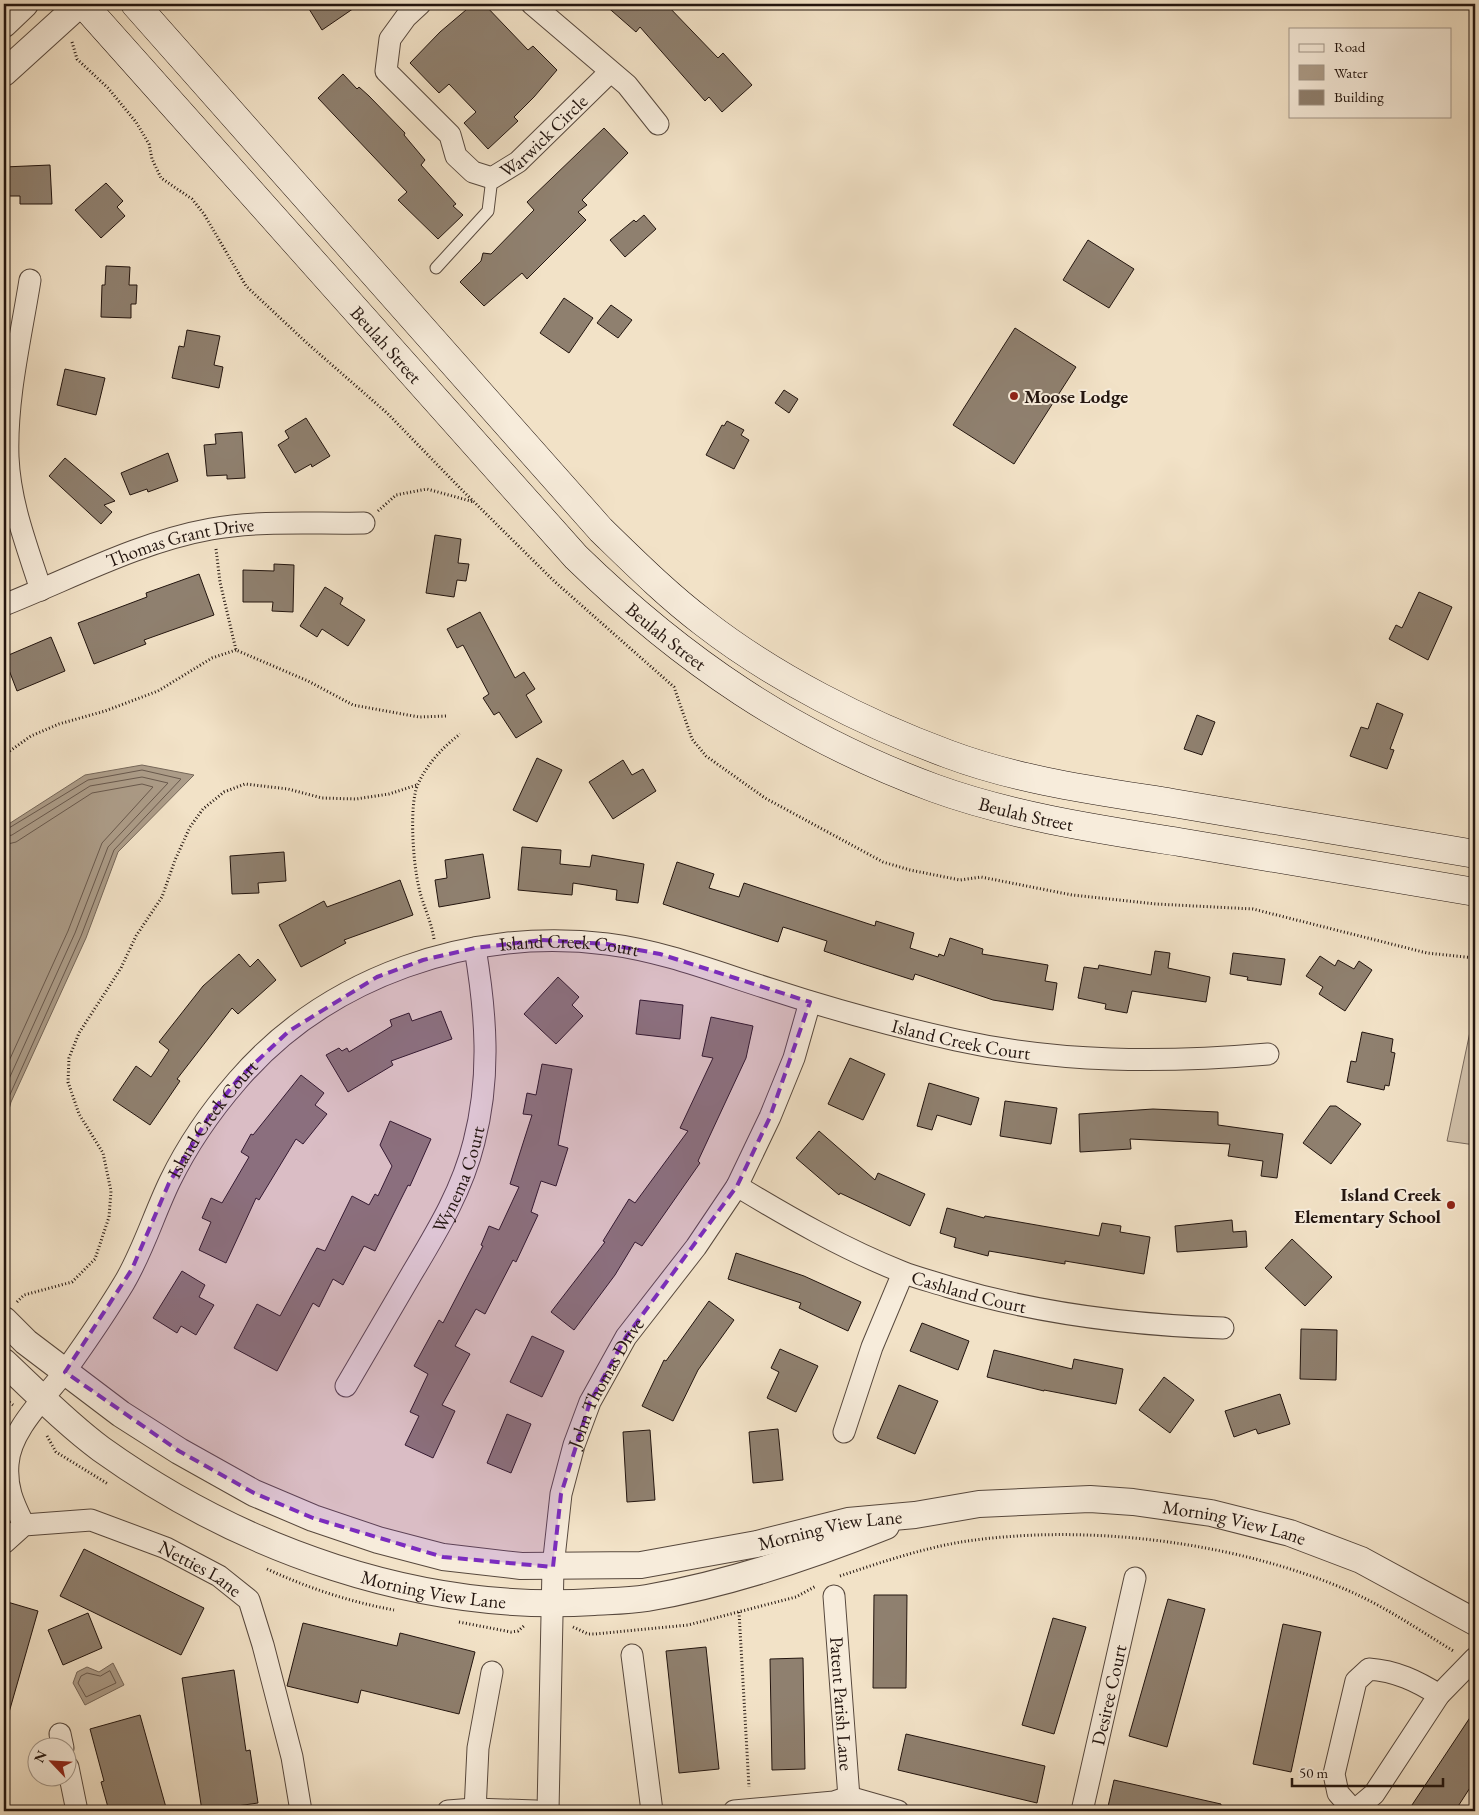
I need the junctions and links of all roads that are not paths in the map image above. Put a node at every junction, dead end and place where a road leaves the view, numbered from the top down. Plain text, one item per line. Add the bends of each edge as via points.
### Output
1 (25, 4) edge
2 (81, 4) edge
3 (135, 4) edge
4 (420, 4) edge
5 (532, 4) edge
6 (4, 24) edge
7 (610, 72) junction
8 (4, 74) edge
9 (658, 124) dead end
10 (492, 178) junction
11 (436, 268) dead end
12 (30, 280) dead end
13 (364, 523) road end
14 (42, 590) junction
15 (4, 605) edge
16 (1475, 854) edge
17 (1475, 892) edge
18 (475, 948) junction
19 (810, 1002) junction
20 (1268, 1054) dead end
21 (737, 1186) junction
22 (903, 1273) junction
23 (10, 1312) edge
24 (1223, 1328) dead end
25 (4, 1362) edge
26 (65, 1372) junction
27 (346, 1386) dead end
28 (44, 1399) junction
29 (844, 1432) dead end
30 (915, 1515) junction
31 (24, 1525) junction
32 (4, 1543) edge
33 (553, 1567) junction
34 (1135, 1578) dead end
35 (834, 1596) dead end
36 (552, 1604) junction
37 (1475, 1622) edge
38 (632, 1655) dead end
39 (1475, 1658) edge
40 (492, 1672) dead end
41 (1440, 1695) junction
42 (73, 1788) edge
43 (850, 1804) edge
44 (474, 1810) edge
45 (1355, 1810) edge
46 (78, 1811) edge
47 (302, 1811) edge
48 (448, 1811) edge
49 (536, 1811) edge
50 (548, 1811) edge
51 (652, 1811) edge
52 (734, 1811) edge
53 (898, 1811) edge
54 (1082, 1811) edge

1 - 6 street
2 - 8 street
2 - 17 main road, Beulah Street via 576,557 627,606 680,650 741,693 800,728 874,764 936,788 1013,810 1103,830
3 - 16 main road, Beulah Street via 601,530 705,623 760,660 821,697 890,730 950,755 1024,776
4 - 10 street, Warwick Circle via 390,39 386,71 450,135 456,156 473,172
5 - 7 street
7 - 9 street via 627,85
7 - 10 street, Warwick Circle via 518,162
10 - 11 lane via 488,210
12 - 14 street via 10,411 8,457 19,522
13 - 14 street, Thomas Grant Drive via 214,528 151,544
14 - 15 street, Thomas Grant Drive
18 - 19 street, Island Creek Court via 542,940 607,944 660,954
18 - 26 street, Island Creek Court via 436,956 377,977 318,1010 289,1031 240,1078 186,1151 132,1269
18 - 27 street, Wynema Court via 483,995 486,1048 485,1083 474,1142 460,1184 441,1225
19 - 20 street, Island Creek Court via 957,1040 1039,1055 1104,1060 1228,1058
19 - 21 street, John Thomas Drive via 794,1058
21 - 22 street, Cashland Court via 812,1231
21 - 33 street, John Thomas Drive via 696,1247 626,1337 590,1402 574,1445 562,1494
22 - 24 street, Cashland Court via 1055,1314 1159,1326
22 - 29 street via 872,1347
23 - 26 street, Morning View Lane via 26,1342
25 - 28 street, Morning View Lane
26 - 28 street, Island Creek Court
26 - 33 street, Morning View Lane via 121,1414 179,1451 254,1493 313,1518 443,1557 514,1566
28 - 31 street via 24,1421 7,1461 10,1496
28 - 36 street, Morning View Lane via 100,1448 157,1485 233,1527 292,1552 356,1574 422,1590
30 - 33 street, Morning View Lane via 848,1521 757,1544 641,1565
30 - 36 street, Morning View Lane via 761,1571 645,1599
30 - 37 street, Morning View Lane via 979,1504 1090,1499 1211,1513 1290,1533 1361,1560
31 - 32 street
31 - 47 street, Netties Lane via 91,1520 166,1548 219,1576 249,1600 292,1758
33 - 36 street, John Thomas Drive
34 - 54 street, Desiree Court
35 - 43 street, Patent Parish Lane
36 - 50 street, John Thomas Drive
38 - 51 street
39 - 41 street
40 - 44 street via 478,1748
41 - 45 street via 1374,1794
41 - 45 street via 1389,1670 1369,1669 1356,1681 1334,1774 1338,1793
42 - 46 street
43 - 52 street via 834,1802
43 - 53 street
44 - 48 street
44 - 49 street

